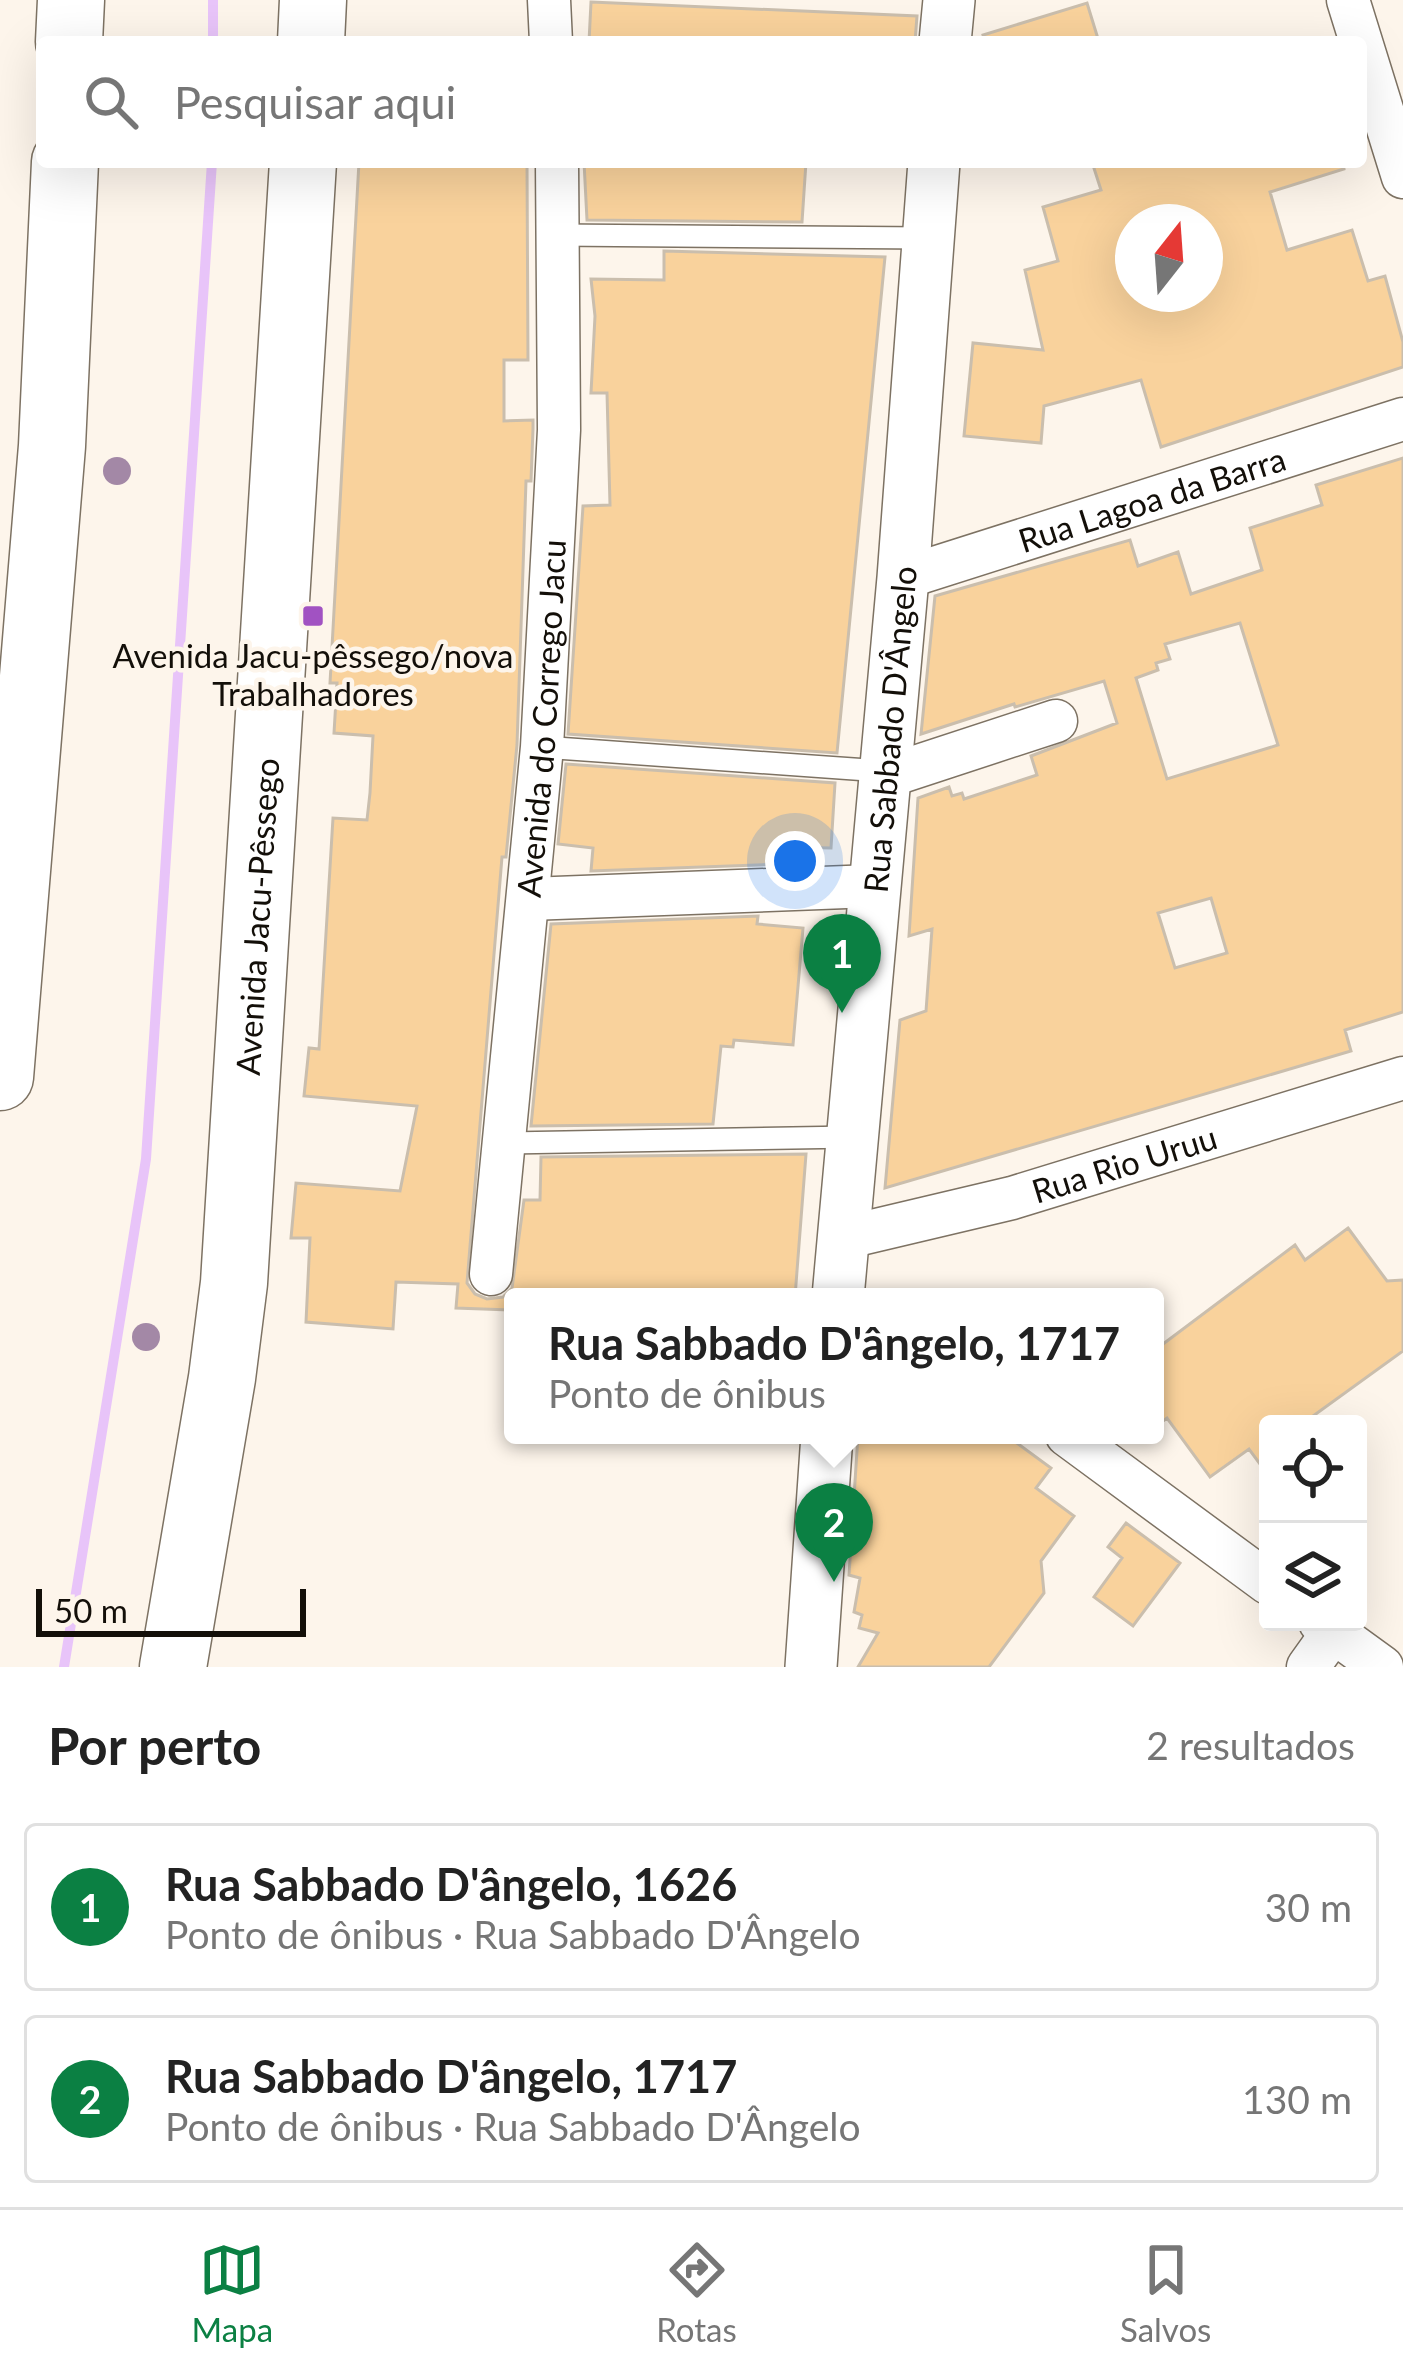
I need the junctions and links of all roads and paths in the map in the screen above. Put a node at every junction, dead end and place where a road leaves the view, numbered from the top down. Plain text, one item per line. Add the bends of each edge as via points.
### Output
1 (70, 0) edge
2 (313, 0) edge
3 (549, 0) edge
4 (949, 0) edge
5 (1348, 0) edge
6 (69, 36) edge
7 (310, 36) edge
8 (551, 36) edge
9 (946, 36) edge
10 (1359, 36) edge
11 (1367, 61) edge
12 (65, 168) edge
13 (303, 168) edge
14 (557, 168) edge
15 (933, 168) edge
16 (1403, 177) edge
17 (558, 235) junction
18 (927, 238) junction
19 (1403, 419) edge
20 (902, 578) junction
21 (1055, 721) dead end
22 (542, 747) junction
23 (882, 775) junction
24 (873, 886) junction
25 (529, 899) junction
26 (0, 1077) edge
27 (1403, 1078) edge
28 (852, 1137) junction
29 (505, 1143) junction
30 (491, 1274) dead end
31 (847, 1278) edge
32 (826, 1444) edge
33 (1079, 1444) edge
34 (1259, 1576) edge
35 (1325, 1631) edge
36 (1332, 1631) edge
37 (172, 1667) edge
38 (811, 1667) edge
39 (1308, 1667) edge
40 (1382, 1667) edge

1 - 6 highway
2 - 7 highway
3 - 8 street
4 - 9 street
5 - 10 street
11 - 16 street
12 - 26 highway via 52,446
13 - 37 highway, Avenida Jacu-Pêssego via 234,1283
14 - 17 street, Avenida do Corrego Jacu
15 - 18 street, Rua Sabbado D'Ângelo
17 - 18 lane
17 - 22 street, Avenida do Corrego Jacu via 559,430
18 - 20 street, Rua Sabbado D'Ângelo
19 - 20 street, Rua Lagoa da Barra
20 - 23 street, Rua Sabbado D'Ângelo
21 - 23 street
22 - 23 lane
22 - 25 street, Avenida do Corrego Jacu
23 - 24 street, Rua Sabbado D'Ângelo
24 - 25 street
24 - 28 street, Rua Sabbado D'Ângelo
25 - 29 street, Avenida do Corrego Jacu
27 - 31 street, Rua Rio Uruu via 1012,1198
28 - 29 lane
28 - 31 street, Rua Sabbado D'Ângelo
29 - 30 street, Avenida do Corrego Jacu
32 - 38 street
33 - 34 street
35 - 39 street
36 - 40 street

